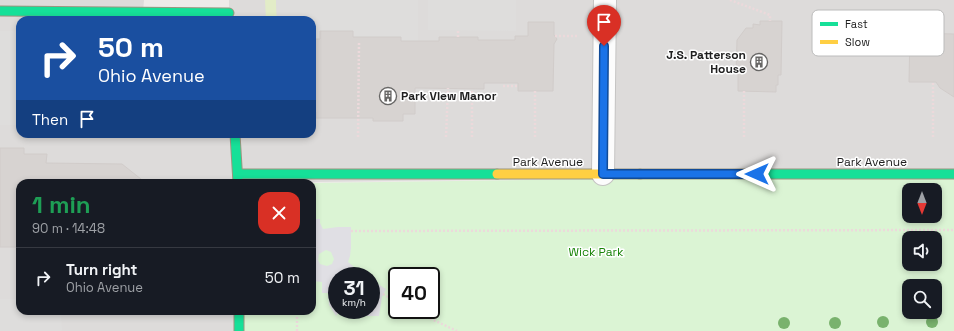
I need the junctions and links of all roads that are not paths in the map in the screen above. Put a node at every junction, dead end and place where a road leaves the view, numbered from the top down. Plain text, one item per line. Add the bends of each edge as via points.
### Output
1 (605, 0) edge
2 (0, 11) edge
3 (229, 13) edge
4 (235, 138) edge
5 (603, 174) junction
6 (954, 174) edge
7 (238, 179) edge
8 (239, 315) edge
9 (239, 331) edge

1 - 5 street
2 - 3 street
4 - 7 street
5 - 6 street, Park Avenue
5 - 7 street, Park Avenue
8 - 9 street

